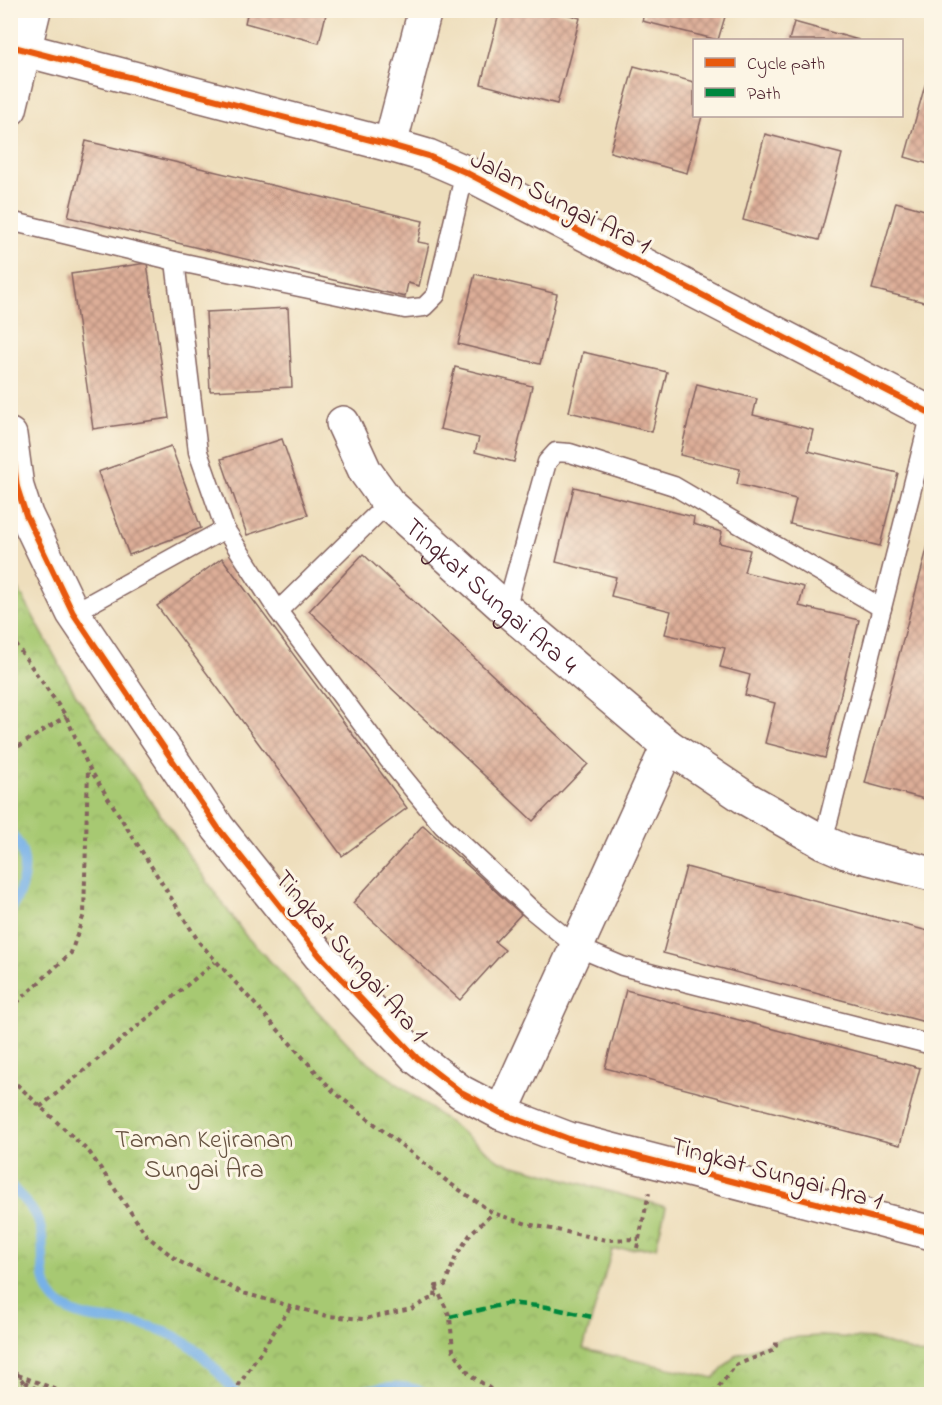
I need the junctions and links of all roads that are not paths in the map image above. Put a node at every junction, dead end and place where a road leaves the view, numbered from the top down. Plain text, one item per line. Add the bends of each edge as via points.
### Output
1 (34, 10) edge
2 (425, 10) edge
3 (17, 48) edge
4 (10, 109) edge
5 (390, 145) junction
6 (465, 172) junction
7 (10, 221) edge
8 (175, 261) junction
9 (931, 413) edge
10 (343, 423) dead end
11 (10, 435) edge
12 (388, 504) junction
13 (225, 529) junction
14 (882, 608) junction
15 (506, 609) junction
16 (278, 612) junction
17 (73, 613) junction
18 (668, 746) junction
19 (823, 842) junction
20 (932, 874) edge
21 (577, 947) junction
22 (932, 1045) edge
23 (501, 1113) junction
24 (932, 1233) edge

1 - 3 street
2 - 5 street
3 - 4 street
3 - 5 street, Jalan Sungai Ara 1
5 - 6 street, Jalan Sungai Ara 1
6 - 8 lane via 436,295 424,307 405,309
6 - 9 street, Jalan Sungai Ara 1
7 - 8 lane
8 - 13 lane via 198,452
9 - 14 lane
10 - 12 street, Tingkat Sungai Ara 4 via 365,471
11 - 17 street, Tingkat Sungai Ara 1 via 17,487 26,515
12 - 15 street, Tingkat Sungai Ara 4
12 - 16 lane
13 - 16 lane
13 - 17 lane
14 - 15 lane via 674,486 556,452 547,462
14 - 19 lane
15 - 18 street, Tingkat Sungai Ara 4
16 - 21 lane via 443,826
17 - 23 street, Tingkat Sungai Ara 1 via 218,828 320,956 417,1058 461,1092
18 - 19 street, Tingkat Sungai Ara 4 via 747,799
18 - 21 street
19 - 20 street, Tingkat Sungai Ara 4 via 846,852
21 - 22 lane via 622,966
21 - 23 street
23 - 24 street, Tingkat Sungai Ara 1 via 569,1139

